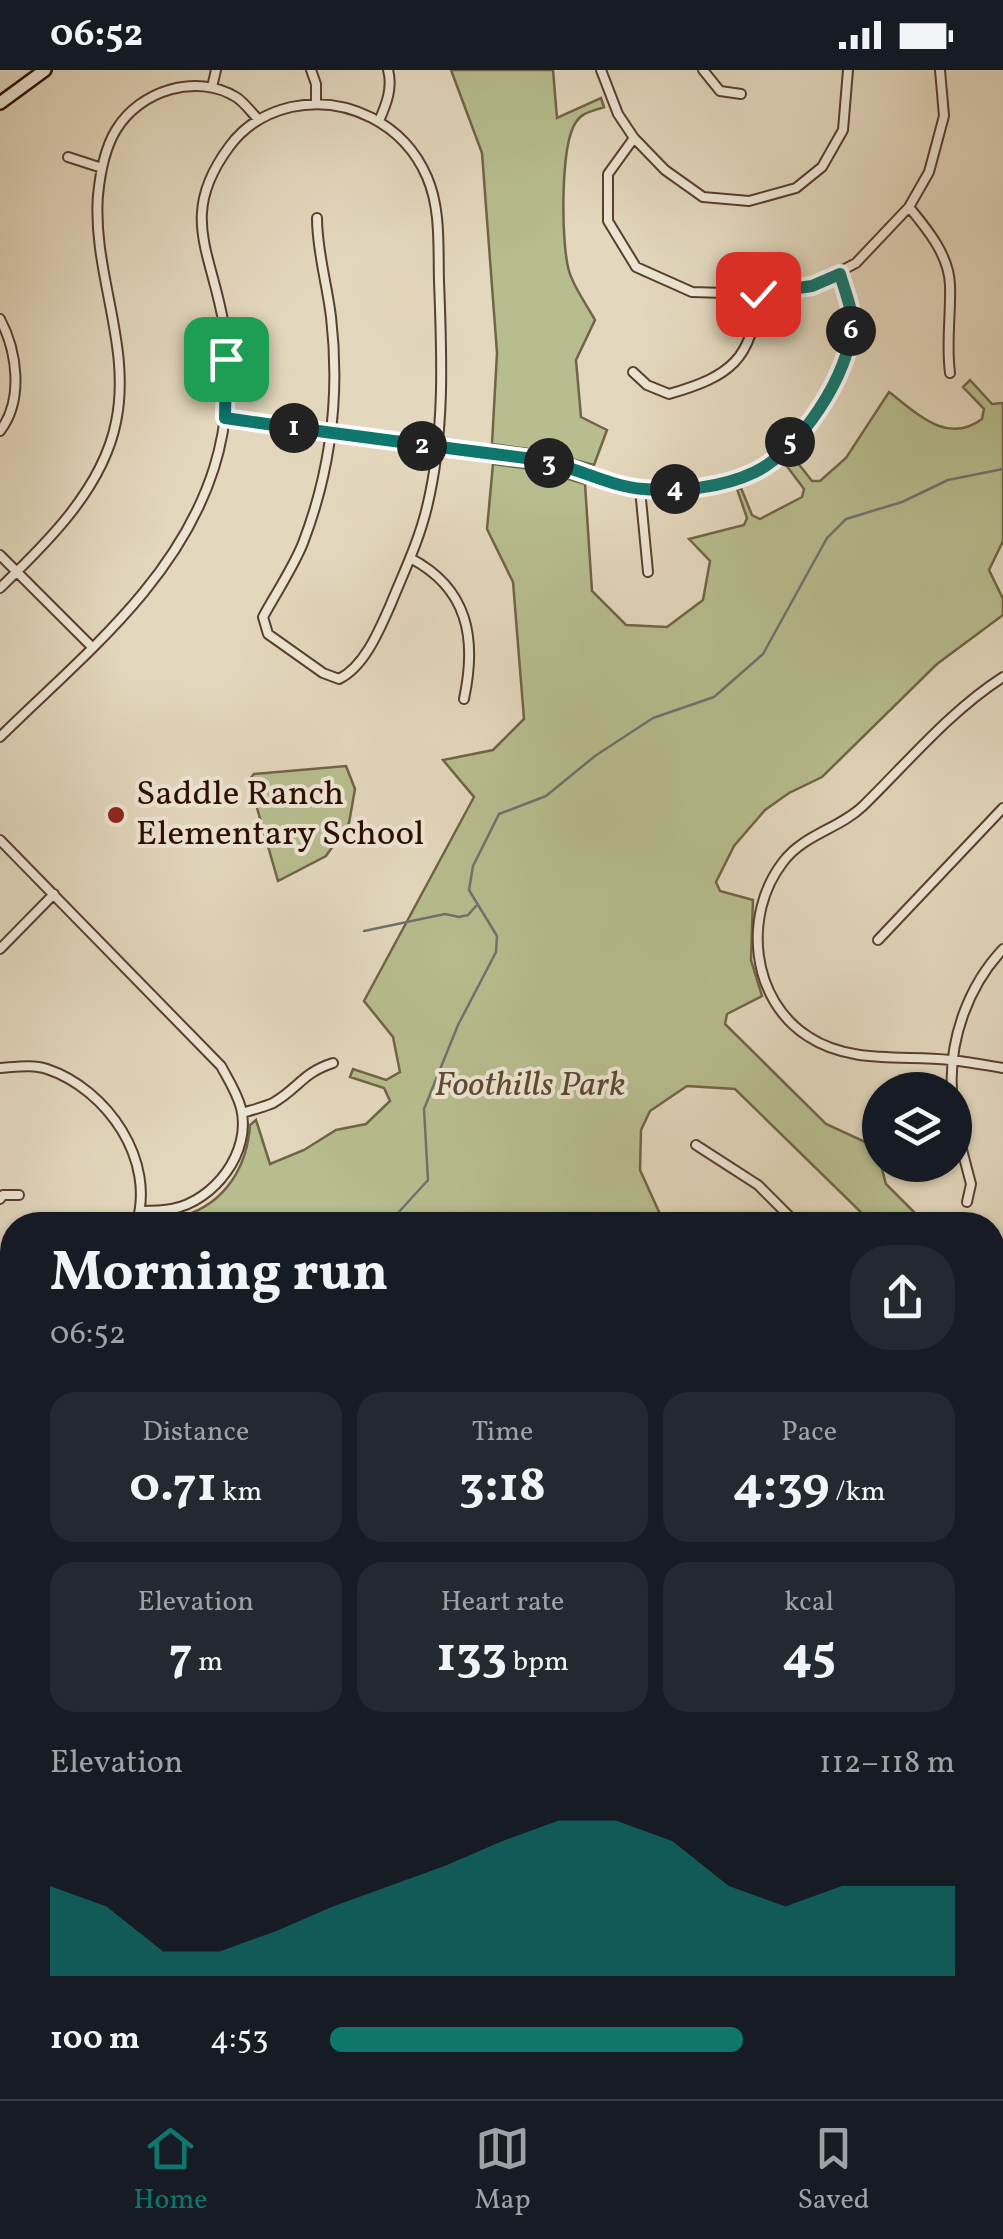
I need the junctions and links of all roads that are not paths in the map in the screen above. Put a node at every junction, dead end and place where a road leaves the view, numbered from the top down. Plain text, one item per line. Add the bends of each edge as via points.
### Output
1 (46, 70) edge
2 (216, 70) edge
3 (311, 70) edge
4 (388, 70) edge
5 (601, 70) edge
6 (703, 70) edge
7 (848, 70) edge
8 (940, 70) edge
9 (212, 87) junction
10 (741, 94) dead end
11 (0, 103) edge
12 (316, 103) junction
13 (258, 119) junction
14 (379, 121) junction
15 (634, 138) junction
16 (68, 157) dead end
17 (102, 168) junction
18 (909, 207) junction
19 (317, 218) dead end
20 (840, 274) junction
21 (758, 294) junction
22 (0, 319) edge
23 (633, 372) dead end
24 (950, 373) dead end
25 (225, 418) junction
26 (0, 431) edge
27 (333, 433) junction
28 (438, 448) junction
29 (640, 489) junction
30 (0, 555) edge
31 (410, 558) junction
32 (17, 572) junction
33 (648, 572) dead end
34 (0, 588) edge
35 (92, 647) junction
36 (1003, 677) edge
37 (464, 699) dead end
38 (0, 738) edge
39 (1003, 808) edge
40 (0, 840) edge
41 (54, 894) junction
42 (878, 940) dead end
43 (0, 949) edge
44 (1003, 949) edge
45 (950, 1060) junction
46 (333, 1063) dead end
47 (0, 1068) edge
48 (1003, 1068) edge
49 (951, 1072) edge
50 (242, 1113) junction
51 (696, 1145) dead end
52 (970, 1182) edge
53 (19, 1195) dead end
54 (0, 1199) edge
55 (967, 1202) dead end
56 (140, 1211) joint
57 (785, 1212) edge

1 - 11 main road
2 - 9 street
3 - 12 street
4 - 14 street
5 - 15 street
6 - 10 street via 720,91
7 - 15 street via 844,130 822,167 796,188 749,201 703,198
8 - 18 street via 944,116 929,172
9 - 13 street via 238,98
9 - 17 street via 154,95 115,130
12 - 13 street
12 - 14 street via 352,108
13 - 25 street via 212,169 200,204 224,328
14 - 28 street via 418,158 436,205
15 - 21 street via 608,174 608,221 636,267 692,292
16 - 17 street
17 - 32 street via 98,252 119,352 116,422 104,460 79,500
18 - 20 street
18 - 24 street via 933,237 950,280
19 - 27 street via 335,372
20 - 21 street via 812,286
20 - 29 street via 852,323 843,366 815,415 781,452 756,472 718,484
21 - 23 street via 744,355 722,375 669,394
22 - 26 street via 15,359 14,397
25 - 27 street
25 - 35 street via 214,469 178,548 150,588
27 - 28 street
27 - 31 street via 302,546 263,617 268,634 323,674 339,679 354,672
28 - 29 street via 540,460
28 - 31 street
29 - 33 street
30 - 32 street
31 - 37 street via 434,571 460,604 470,670
32 - 34 street
32 - 35 street
35 - 38 street
36 - 45 street via 975,696 854,815 809,837 783,862 756,927 767,990 809,1037 847,1054
39 - 42 street
40 - 41 street
41 - 43 street
41 - 50 street via 220,1066
44 - 45 street via 966,1008
45 - 48 street
45 - 49 street
46 - 50 street via 311,1070 270,1104
47 - 56 street via 42,1067 96,1099 129,1142
50 - 56 street via 238,1149 216,1185 173,1209
51 - 57 street via 758,1185
52 - 55 street
53 - 54 street

